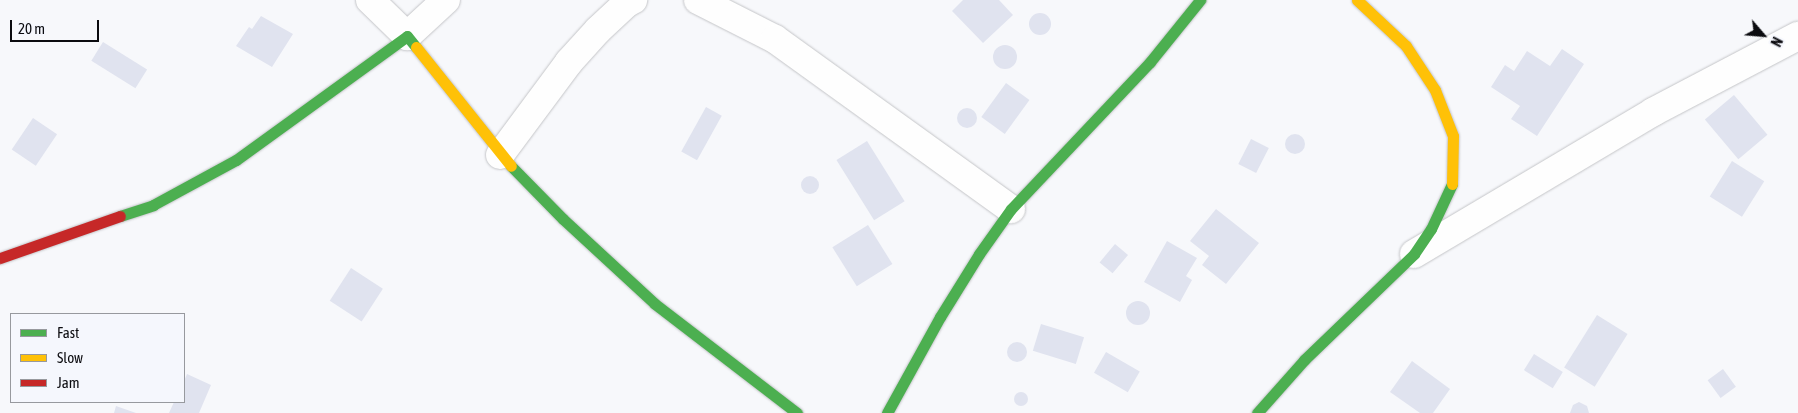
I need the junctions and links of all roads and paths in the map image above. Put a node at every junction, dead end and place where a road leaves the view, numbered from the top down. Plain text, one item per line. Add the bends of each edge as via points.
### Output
1 (370, 0) edge
2 (446, 0) edge
3 (633, 0) edge
4 (698, 0) edge
5 (1200, 0) edge
6 (1358, 0) edge
7 (407, 36) junction
8 (1798, 36) edge
9 (500, 155) junction
10 (1011, 209) junction
11 (1414, 254) junction
12 (0, 258) edge
13 (797, 413) edge
14 (887, 413) edge
15 (1257, 413) edge

1 - 7 street
2 - 7 street
3 - 9 street via 598,30 569,62
4 - 10 street via 775,39
5 - 10 street via 1124,91
6 - 11 street via 1406,46 1435,90 1452,136 1452,188
7 - 9 street
7 - 12 street via 236,160 153,204
8 - 11 street via 1652,112
9 - 13 street via 603,258 655,304
10 - 14 street via 940,317
11 - 15 street via 1304,360

